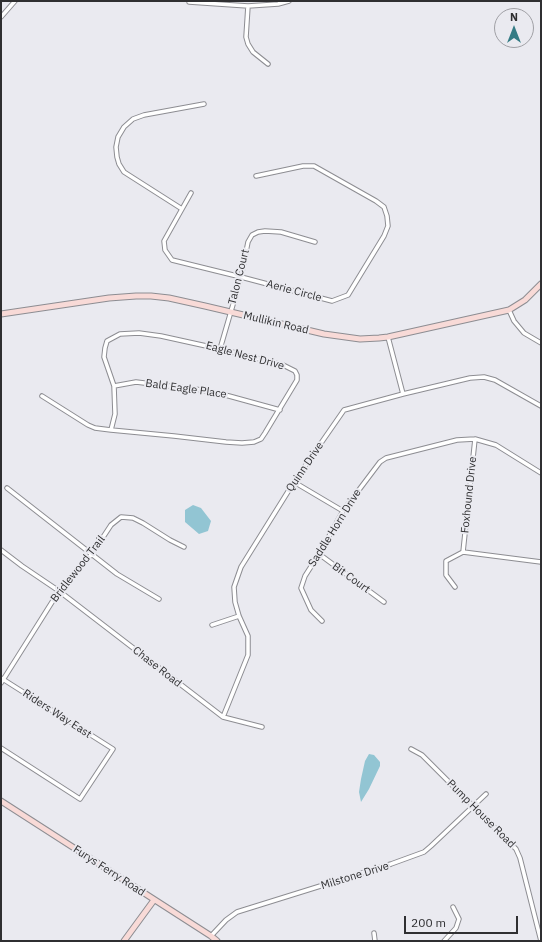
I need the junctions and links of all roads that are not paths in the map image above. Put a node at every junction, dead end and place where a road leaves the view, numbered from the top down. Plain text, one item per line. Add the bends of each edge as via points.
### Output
1 (15, 1) edge
2 (289, 1) edge
3 (189, 2) edge
4 (248, 6) junction
5 (1, 17) edge
6 (268, 64) dead end
7 (204, 104) dead end
8 (256, 176) dead end
9 (191, 193) dead end
10 (182, 209) junction
11 (315, 242) dead end
12 (241, 277) junction
13 (541, 284) edge
14 (509, 310) junction
15 (230, 312) junction
16 (1, 314) edge
17 (388, 337) junction
18 (541, 343) edge
19 (220, 349) junction
20 (114, 386) junction
21 (403, 394) junction
22 (42, 396) dead end
23 (541, 406) edge
24 (280, 410) junction
25 (111, 430) junction
26 (475, 439) junction
27 (541, 473) edge
28 (294, 482) junction
29 (8, 488) dead end
30 (343, 511) junction
31 (184, 547) dead end
32 (1, 550) edge
33 (463, 552) junction
34 (92, 554) junction
35 (319, 554) junction
36 (541, 562) edge
37 (455, 587) dead end
38 (59, 591) junction
39 (159, 599) dead end
40 (384, 602) dead end
41 (239, 616) junction
42 (322, 621) dead end
43 (212, 625) dead end
44 (2, 680) edge
45 (223, 717) junction
46 (262, 727) dead end
47 (1, 748) edge
48 (411, 749) dead end
49 (486, 794) dead end
50 (1, 801) edge
51 (473, 806) junction
52 (154, 900) junction
53 (453, 907) dead end
54 (374, 932) dead end
55 (211, 936) junction
56 (124, 941) edge
57 (217, 941) edge
58 (375, 941) edge
59 (444, 941) edge
60 (541, 941) edge

1 - 5 street
2 - 4 street
3 - 4 street
4 - 6 street via 248,44 253,52
7 - 10 street via 133,119 118,137 117,156 124,172
8 - 12 street, Aerie Circle via 314,166 376,200 384,207 388,226 348,295 332,301
9 - 10 street, Aerie Circle
10 - 12 street, Aerie Circle via 164,241 165,250 172,260
11 - 12 street, Talon Court via 281,232 258,232 252,235 248,242
12 - 15 street, Talon Court
13 - 14 street, Mullikin Road via 525,300
14 - 17 street, Mullikin Road
14 - 18 street via 524,333
15 - 16 street, Mullikin Road via 169,298 136,296
15 - 17 street, Mullikin Road via 360,340
15 - 19 street, Talon Court
17 - 21 street
19 - 20 street, Eagle Nest Drive via 161,336 120,334 107,341 104,356
19 - 24 street, Eagle Nest Drive via 283,365 295,372 297,380
20 - 24 street, Bald Eagle Place via 136,382 202,390
20 - 25 street, Eagle Nest Drive via 115,414
21 - 23 street, Quinn Drive via 484,377 495,380
21 - 28 street, Quinn Drive via 344,410
22 - 25 street, Eagle Nest Drive via 88,425
24 - 25 street, Eagle Nest Drive via 266,433 254,442 226,442
26 - 27 street, Saddle Horn Drive via 496,445
26 - 30 street, Saddle Horn Drive via 456,440 386,458 380,462
26 - 33 street, Foxhound Drive
28 - 30 street
28 - 41 street, Quinn Drive via 241,567 234,587
29 - 34 street
30 - 35 street, Saddle Horn Drive
31 - 34 street, Bridlewood Trail via 133,518 121,517 111,525
32 - 38 street, Chase Road
33 - 36 street
33 - 37 street via 446,561 446,574
34 - 38 street, Bridlewood Trail
34 - 39 street via 117,574
35 - 40 street, Bit Court
35 - 42 street, Saddle Horn Drive via 305,576 301,588 311,610
38 - 44 street, Bridlewood Trail
38 - 45 street, Chase Road
41 - 43 street
41 - 45 street, Quinn Drive via 248,636 248,656
44 - 47 street, Riders Way East via 113,750 80,799
45 - 46 street, Chase Road
48 - 51 street, Pump House Road via 422,755
49 - 51 street, Milstone Drive
50 - 52 street, Furys Ferry Road
51 - 55 street, Milstone Drive via 424,852 237,912
51 - 60 street, Pump House Road via 516,849
52 - 55 street, Furys Ferry Road
52 - 56 street
53 - 59 street via 459,919 456,928
54 - 58 street
55 - 57 street, Furys Ferry Road

